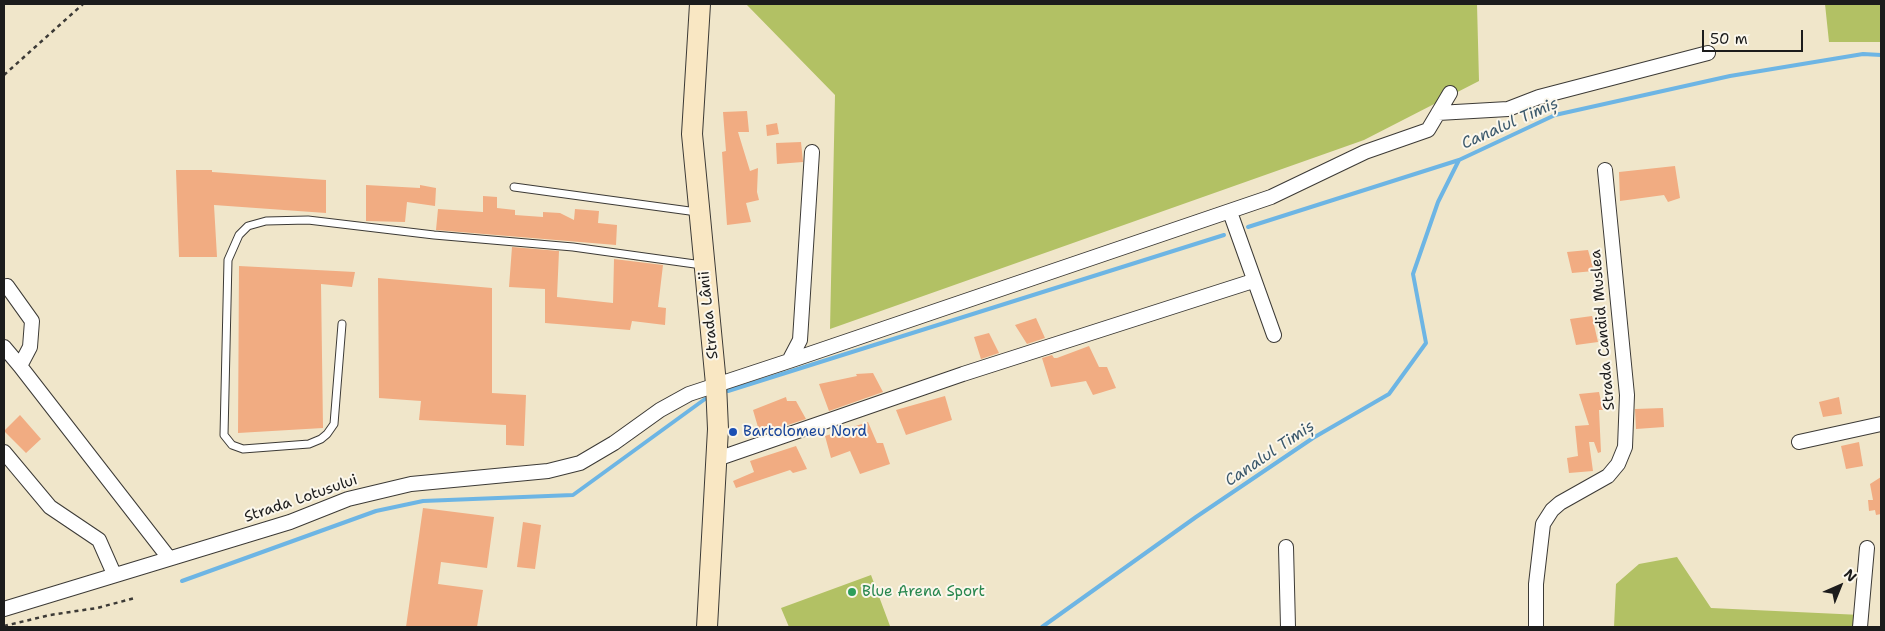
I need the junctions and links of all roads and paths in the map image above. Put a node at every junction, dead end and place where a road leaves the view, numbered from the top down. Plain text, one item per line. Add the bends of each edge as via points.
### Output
1 (83, 4) edge
2 (700, 4) edge
3 (1708, 54) dead end
4 (4, 75) edge
5 (1450, 93) dead end
6 (1438, 112) junction
7 (812, 152) dead end
8 (1605, 170) dead end
9 (514, 187) dead end
10 (698, 212) junction
11 (1230, 212) junction
12 (703, 265) junction
13 (1253, 281) junction
14 (7, 286) dead end
15 (342, 324) dead end
16 (1274, 336) dead end
17 (4, 347) edge
18 (789, 361) junction
19 (20, 366) junction
20 (716, 384) junction
21 (1881, 424) edge
22 (1799, 442) dead end
23 (4, 452) edge
24 (717, 459) junction
25 (1286, 547) dead end
26 (1867, 548) dead end
27 (169, 558) junction
28 (114, 574) junction
29 (134, 598) dead end
30 (4, 609) edge
31 (4, 626) edge
32 (707, 627) edge
33 (1288, 627) edge
34 (1536, 627) edge
35 (1860, 627) edge

1 - 4 path
2 - 10 main road, Strada Lânii via 692,134
3 - 6 street via 1508,109
5 - 6 street, Strada Lotusului
6 - 11 street, Strada Lotusului via 1428,130 1365,152 1272,198
7 - 18 street via 800,340
8 - 34 street, Strada Candid Muslea via 1627,395 1625,447 1618,464 1608,476 1560,503 1542,524 1536,584
9 - 10 lane
10 - 12 main road, Strada Lânii
11 - 13 street
11 - 18 street, Strada Lotusului
12 - 15 lane via 573,247 308,220 266,221 248,226 239,235 228,260 224,435 232,445 243,449 309,444 327,434 334,424
12 - 20 main road, Strada Lânii
13 - 16 street
13 - 24 street via 963,374
14 - 19 street via 32,321 30,347
17 - 19 street
18 - 20 street, Strada Lotusului
19 - 27 street
20 - 24 main road, Strada Lânii
20 - 27 street, Strada Lotusului via 660,410 614,443 580,462 548,471 411,484 348,498 290,522
21 - 22 street
23 - 28 street via 50,507 99,540
24 - 32 main road, Strada Lânii
25 - 33 street
26 - 35 street
27 - 28 street, Strada Lotusului
28 - 30 street, Strada Lotusului
29 - 31 path

